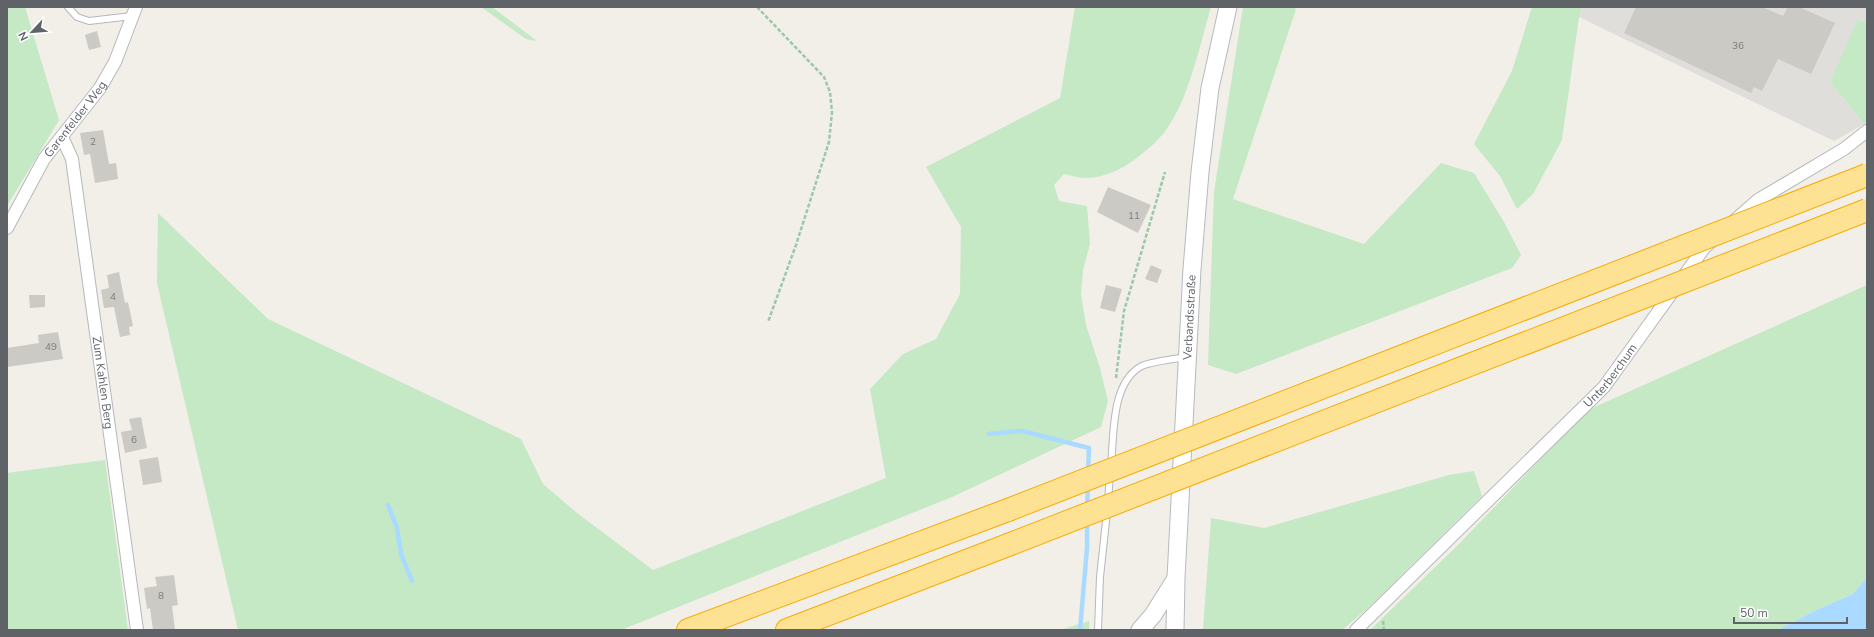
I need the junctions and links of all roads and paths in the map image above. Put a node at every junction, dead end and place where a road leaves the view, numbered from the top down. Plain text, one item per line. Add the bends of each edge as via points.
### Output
1 (68, 7) edge
2 (757, 7) edge
3 (1228, 7) edge
4 (134, 11) edge
5 (1867, 131) edge
6 (62, 138) junction
7 (1165, 172) dead end
8 (1867, 175) edge
9 (1867, 210) edge
10 (7, 228) edge
11 (768, 322) dead end
12 (1188, 357) junction
13 (1118, 399) junction
14 (1176, 578) junction
15 (137, 630) edge
16 (688, 630) edge
17 (787, 630) edge
18 (1098, 630) edge
19 (1140, 630) edge
20 (1175, 630) edge
21 (1356, 630) edge

1 - 4 lane via 77,17 89,21
2 - 11 path via 824,76 830,92 832,112 829,142
3 - 12 main road, Verbandsstraße via 1210,88 1200,172
4 - 6 street, Garenfelder Weg via 115,62 100,88
5 - 21 street, Unterberchum via 1844,149 1758,200 1704,248 1604,387
6 - 10 street, Garenfelder Weg via 44,160
6 - 15 street, Zum Kahlen Berg via 72,159
7 - 13 path via 1124,312 1116,375
8 - 16 highway, bridge via 1008,510
9 - 17 highway, bridge
12 - 13 lane via 1140,366 1127,380
12 - 14 main road, Verbandsstraße
13 - 18 lane via 1100,577
14 - 19 main road via 1153,615
14 - 20 main road, Verbandsstraße

